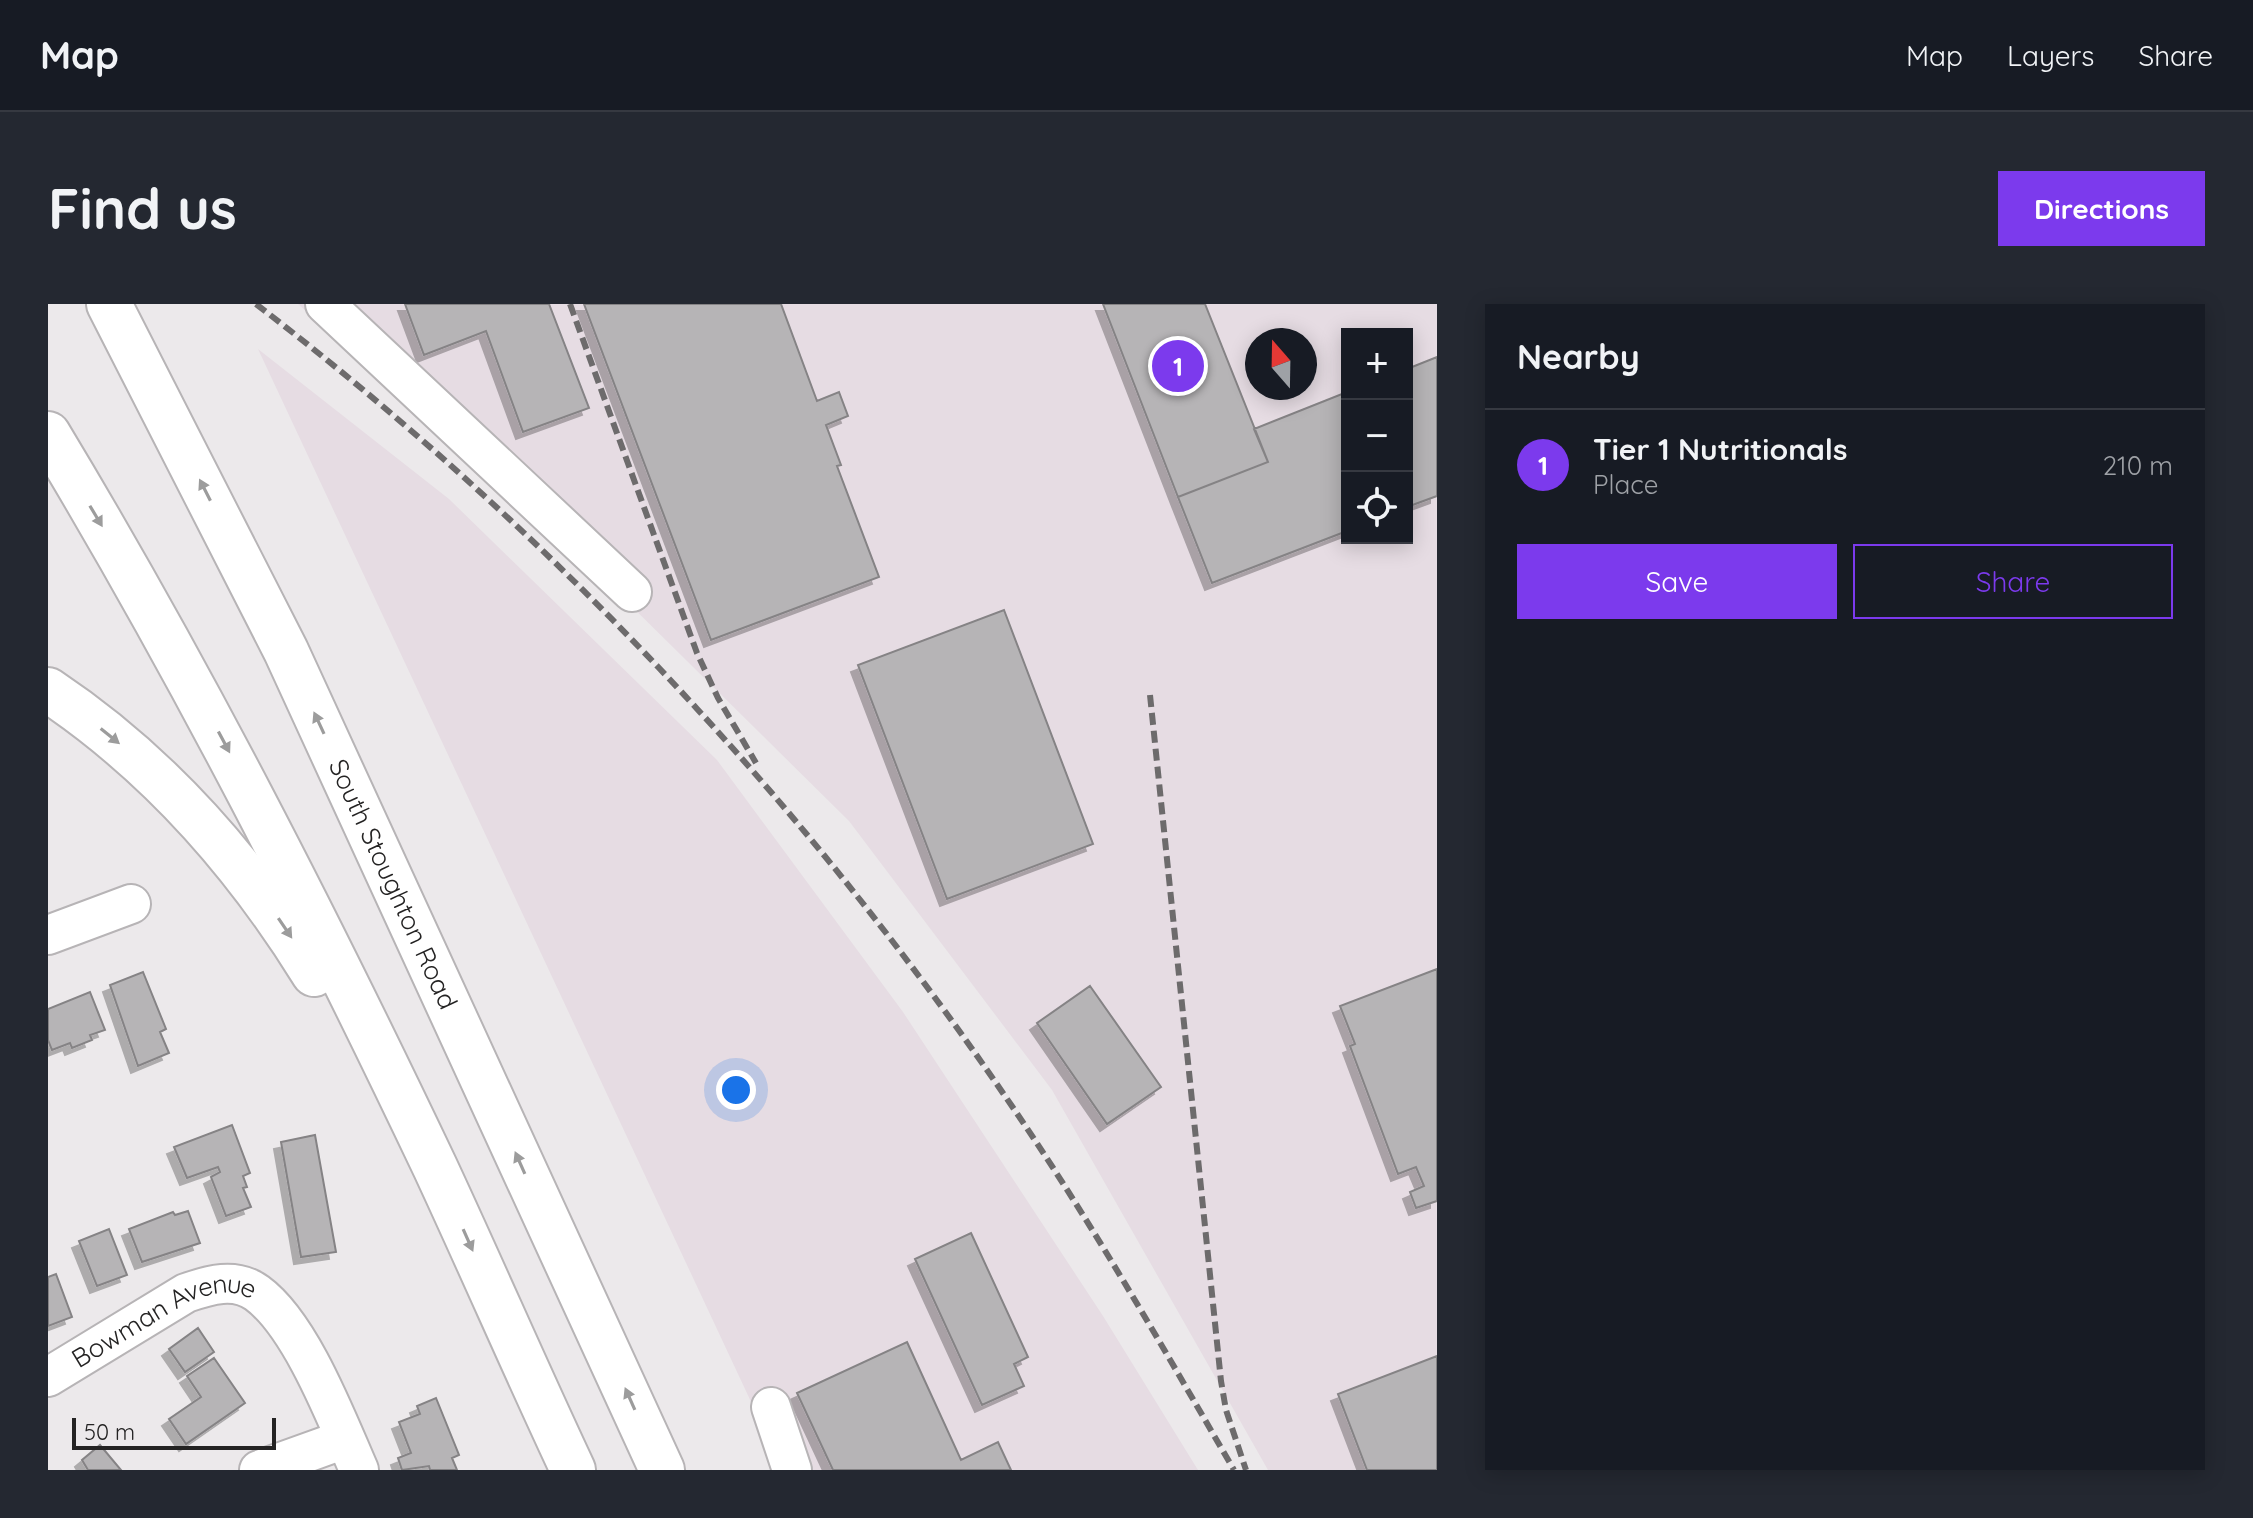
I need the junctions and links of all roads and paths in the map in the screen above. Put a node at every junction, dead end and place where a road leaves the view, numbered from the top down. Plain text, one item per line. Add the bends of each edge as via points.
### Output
1 (109, 304) edge
2 (325, 304) edge
3 (48, 434) edge
4 (632, 592) dead end
5 (48, 690) edge
6 (131, 904) dead end
7 (48, 935) edge
8 (436, 1169) junction
9 (48, 1377) edge
10 (771, 1407) dead end
11 (352, 1455) edge
12 (259, 1470) edge
13 (573, 1470) edge
14 (662, 1470) edge
15 (792, 1470) edge

14 -> 1 main road, South Stoughton Road via 286,651
2 - 4 street
3 -> 8 main road via 225,745
5 -> 8 main road via 143,762 248,876
6 - 7 street
8 -> 13 main road
9 - 11 street, Bowman Avenue via 186,1293 209,1285 237,1285 257,1292 294,1334
10 - 15 street
11 - 12 street

